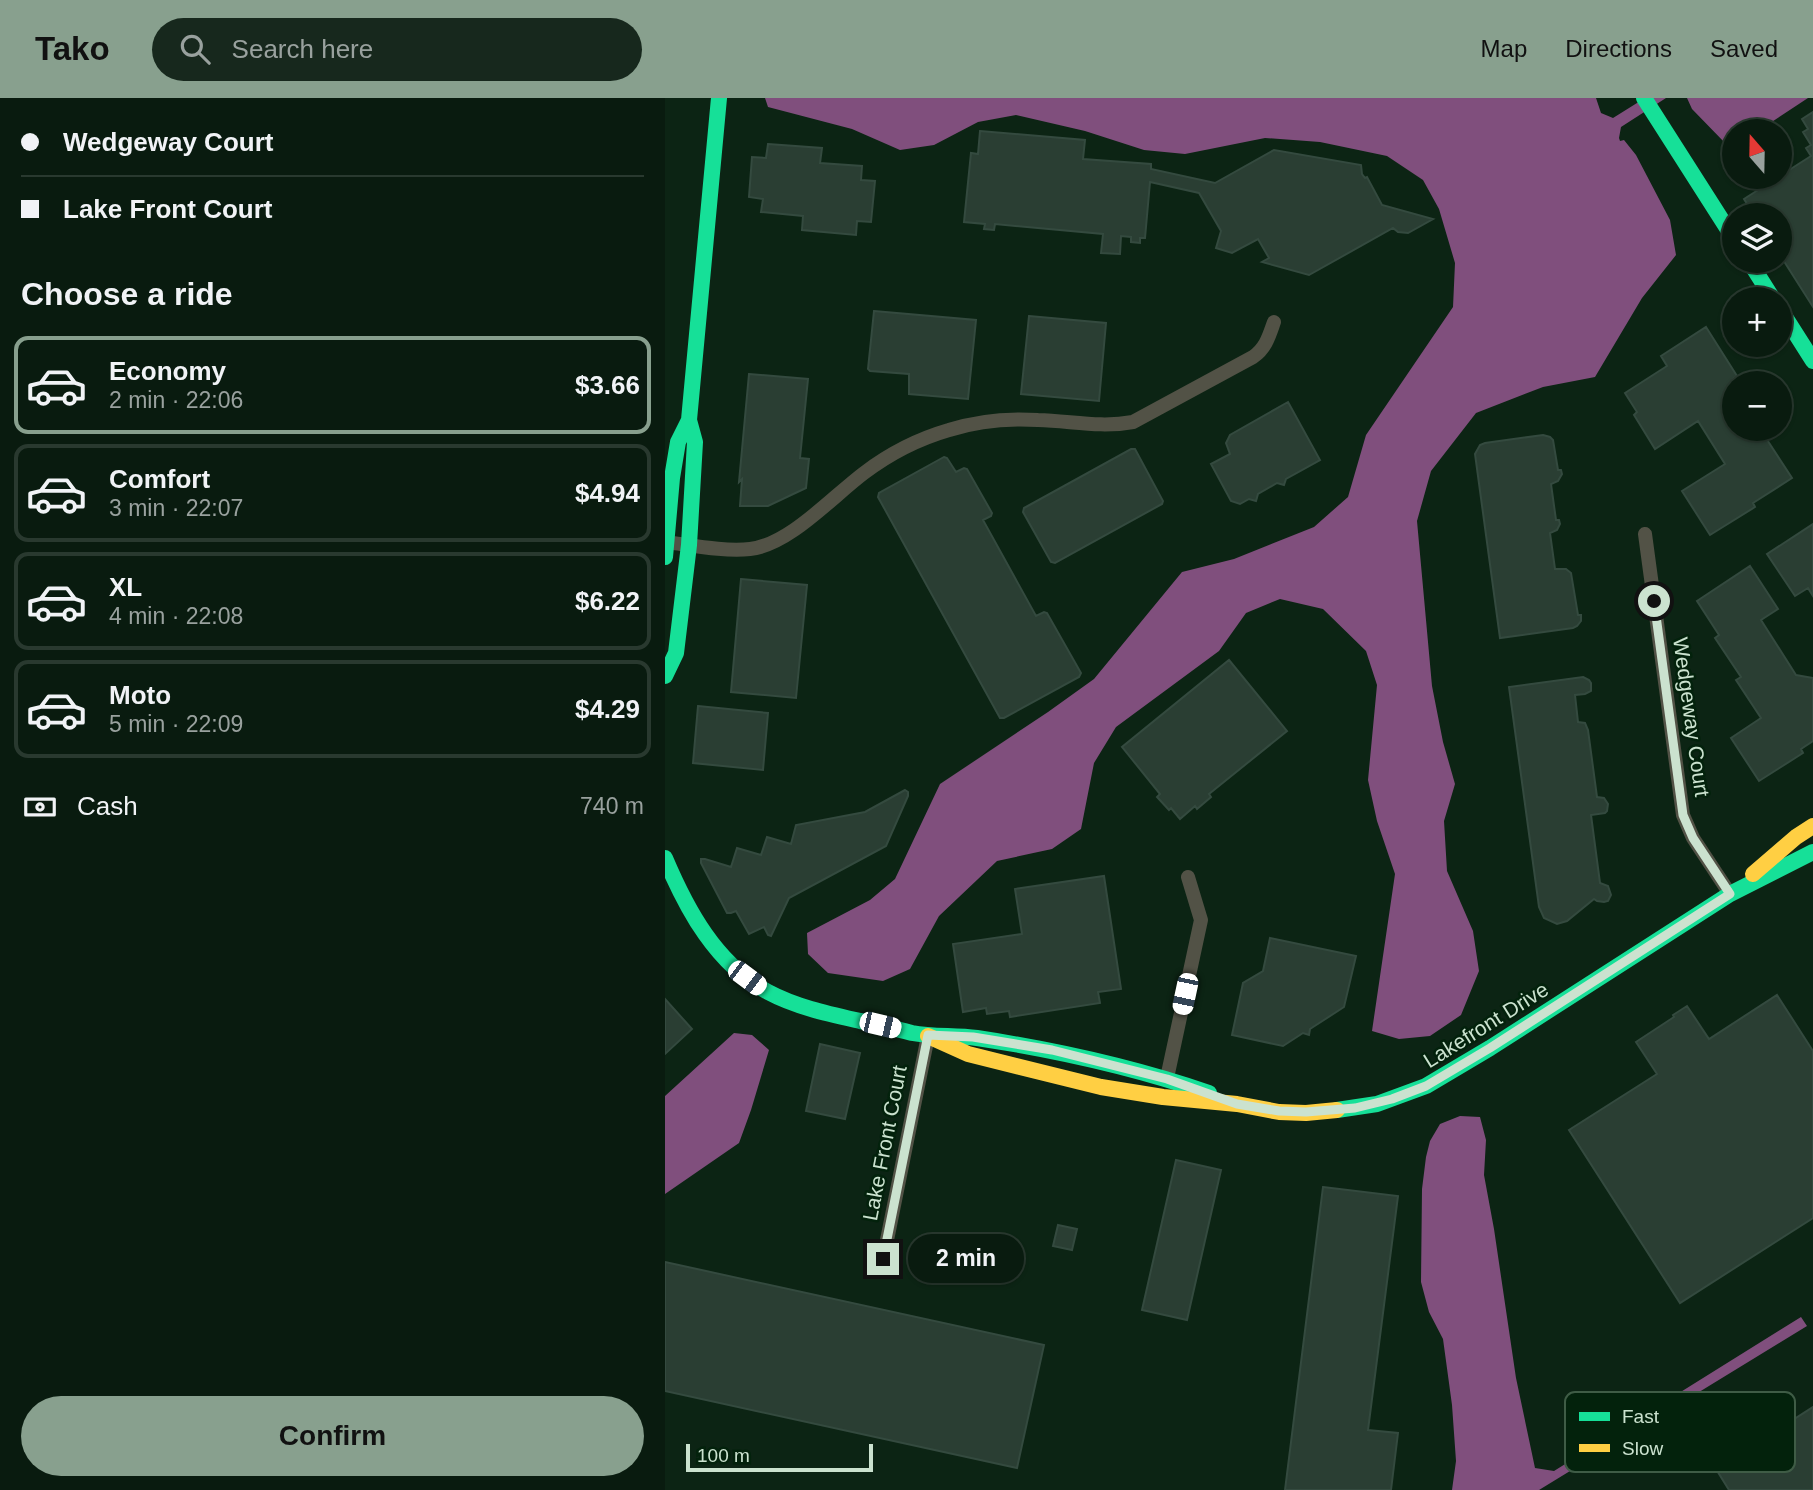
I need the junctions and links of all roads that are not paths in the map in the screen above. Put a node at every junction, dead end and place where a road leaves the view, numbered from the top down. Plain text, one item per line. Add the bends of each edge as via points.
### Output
1 (719, 98) edge
2 (1644, 98) edge
3 (1722, 220) edge
4 (1274, 322) dead end
5 (1792, 328) edge
6 (1813, 361) edge
7 (689, 420) junction
8 (1646, 534) dead end
9 (665, 542) edge
10 (689, 545) junction
11 (665, 557) edge
12 (665, 676) edge
13 (1813, 826) edge
14 (1813, 852) edge
15 (665, 858) edge
16 (1188, 877) dead end
17 (1730, 894) junction
18 (928, 1035) junction
19 (1167, 1079) junction
20 (1237, 1104) junction
21 (883, 1259) dead end

1 - 7 main road
2 - 3 main road
4 - 10 street via 1262,351 1133,422 1097,426 1017,419 951,429 890,456 771,544 738,550
5 - 6 main road
7 - 9 main road via 678,442
7 - 10 main road via 695,442
8 - 17 street, Wedgeway Court via 1683,815
9 - 10 street
9 - 11 main road
10 - 12 main road via 677,653
13 - 17 main road, Lakefront Drive
14 - 17 main road, Lakefront Drive
15 - 18 main road, Lakefront Drive via 690,912 711,942 736,970 764,990 794,1004
16 - 19 street via 1201,920
17 - 20 main road, Lakefront Drive via 1426,1086 1377,1104 1330,1111 1279,1111
18 - 19 main road, Lakefront Drive via 1052,1050
18 - 20 main road, Lakefront Drive via 968,1054 1101,1087
18 - 21 street, Lake Front Court
19 - 20 main road, Lakefront Drive

